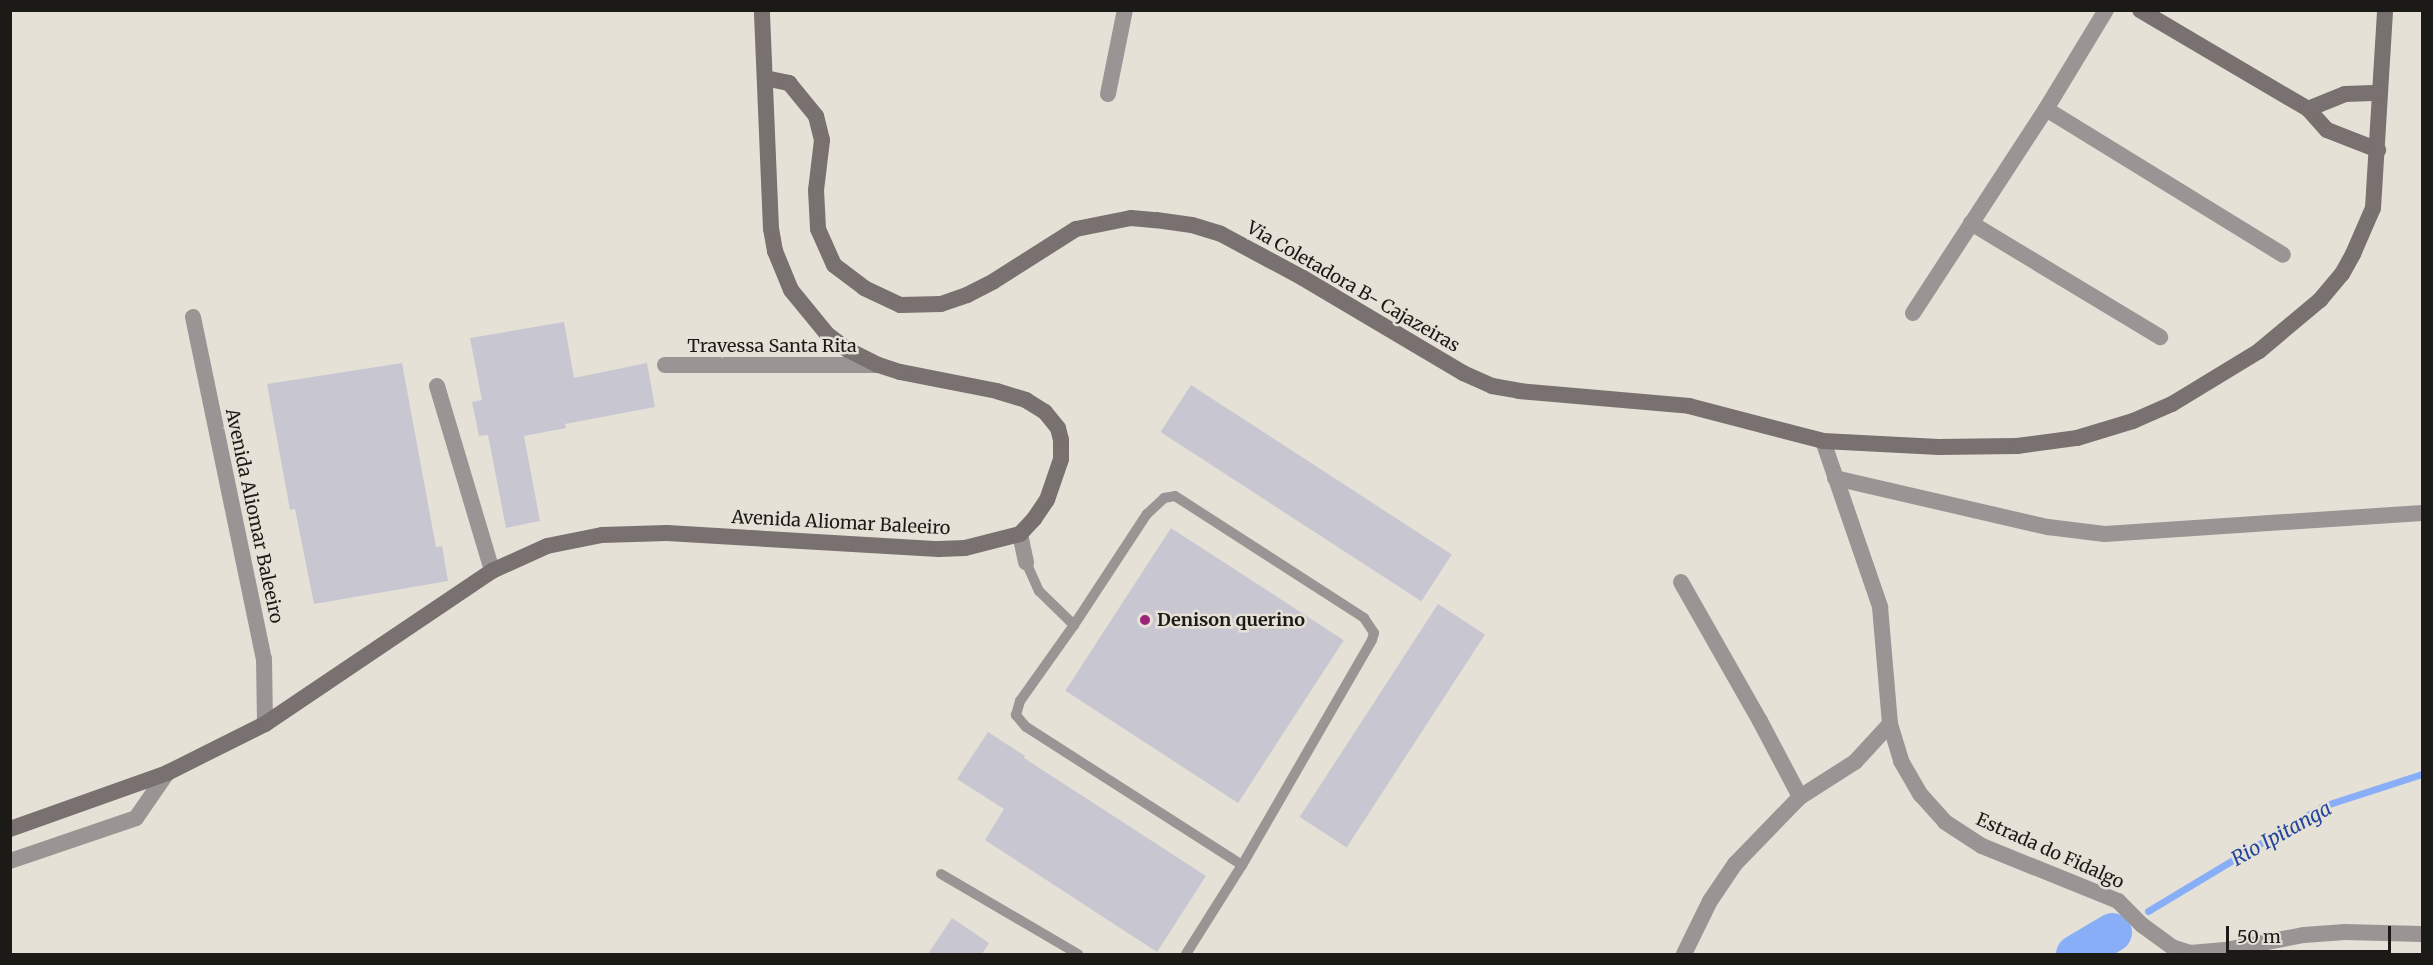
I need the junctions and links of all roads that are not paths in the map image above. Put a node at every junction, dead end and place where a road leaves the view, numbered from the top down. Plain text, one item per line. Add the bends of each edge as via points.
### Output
1 (762, 10) edge
2 (1125, 10) edge
3 (2106, 10) edge
4 (2140, 10) edge
5 (2385, 10) edge
6 (764, 49) junction
7 (765, 78) junction
8 (794, 89) junction
9 (2380, 93) junction
10 (1108, 94) dead end
11 (765, 96) junction
12 (2046, 109) junction
13 (2308, 109) junction
14 (2378, 150) junction
15 (1971, 224) junction
16 (2283, 255) dead end
17 (1913, 313) dead end
18 (193, 317) dead end
19 (2160, 337) dead end
20 (665, 365) dead end
21 (878, 365) junction
22 (437, 386) dead end
23 (1823, 441) junction
24 (1835, 478) junction
25 (2422, 513) edge
26 (1020, 534) junction
27 (1026, 562) joint
28 (492, 571) junction
29 (1681, 582) dead end
30 (1074, 625) junction
31 (265, 724) junction
32 (1890, 724) junction
33 (167, 773) junction
34 (1800, 797) junction
35 (10, 829) edge
36 (10, 861) edge
37 (1242, 865) junction
38 (941, 874) dead end
39 (2422, 934) edge
40 (2180, 952) edge
41 (1078, 954) edge
42 (1186, 954) edge
43 (1684, 954) edge

1 - 6 main road
2 - 10 street
3 - 12 street
4 - 13 main road
5 - 9 main road, Via Coletadora B- Cajazeiras
6 - 7 main road
6 - 8 main road, Via Coletadora B- Cajazeiras
7 - 8 main road
7 - 11 main road
8 - 11 main road via 773,89
8 - 23 main road, Via Coletadora B- Cajazeiras via 816,117 822,140 817,200 819,229 830,257 847,277 900,305 941,304 966,295 1076,229 1131,218 1192,225 1221,234 1304,278 1463,373 1492,386 1689,405
9 - 13 main road via 2345,94
9 - 14 main road, Via Coletadora B- Cajazeiras
11 - 21 main road via 771,229 782,269 791,290 826,334
12 - 15 street
12 - 16 street
13 - 14 main road via 2327,130
14 - 23 main road, Via Coletadora B- Cajazeiras via 2373,208 2342,274 2320,300 2259,351 2172,404 2077,438 2017,446 1939,447
15 - 17 street
15 - 19 street
18 - 31 street, Avenida Aliomar Baleeiro via 264,659
20 - 21 street, Travessa Santa Rita
21 - 26 main road via 998,391 1026,400 1045,412 1058,428 1061,459 1047,500
22 - 28 street
23 - 24 street, Estrada do Fidalgo
24 - 25 street via 2048,527 2105,534
24 - 32 street, Estrada do Fidalgo via 1880,607
26 - 27 street
26 - 28 main road, Avenida Aliomar Baleeiro via 965,548 939,549 667,533 602,535 547,546
27 - 30 lane via 1039,591
28 - 31 main road, Avenida Aliomar Baleeiro
29 - 34 street
30 - 37 lane via 1020,701 1016,709 1020,722
30 - 37 lane via 1155,503 1175,496 1371,626 1372,640
31 - 33 main road, Avenida Aliomar Baleeiro
32 - 34 street via 1855,762
32 - 40 street, Estrada do Fidalgo via 1901,760 1945,822 1982,846 2118,902 2142,926
33 - 35 main road, Avenida Aliomar Baleeiro
33 - 36 street via 136,818
34 - 43 street via 1725,877
37 - 42 lane
38 - 41 lane
39 - 40 street, Estrada do Fidalgo via 2304,935 2225,950

